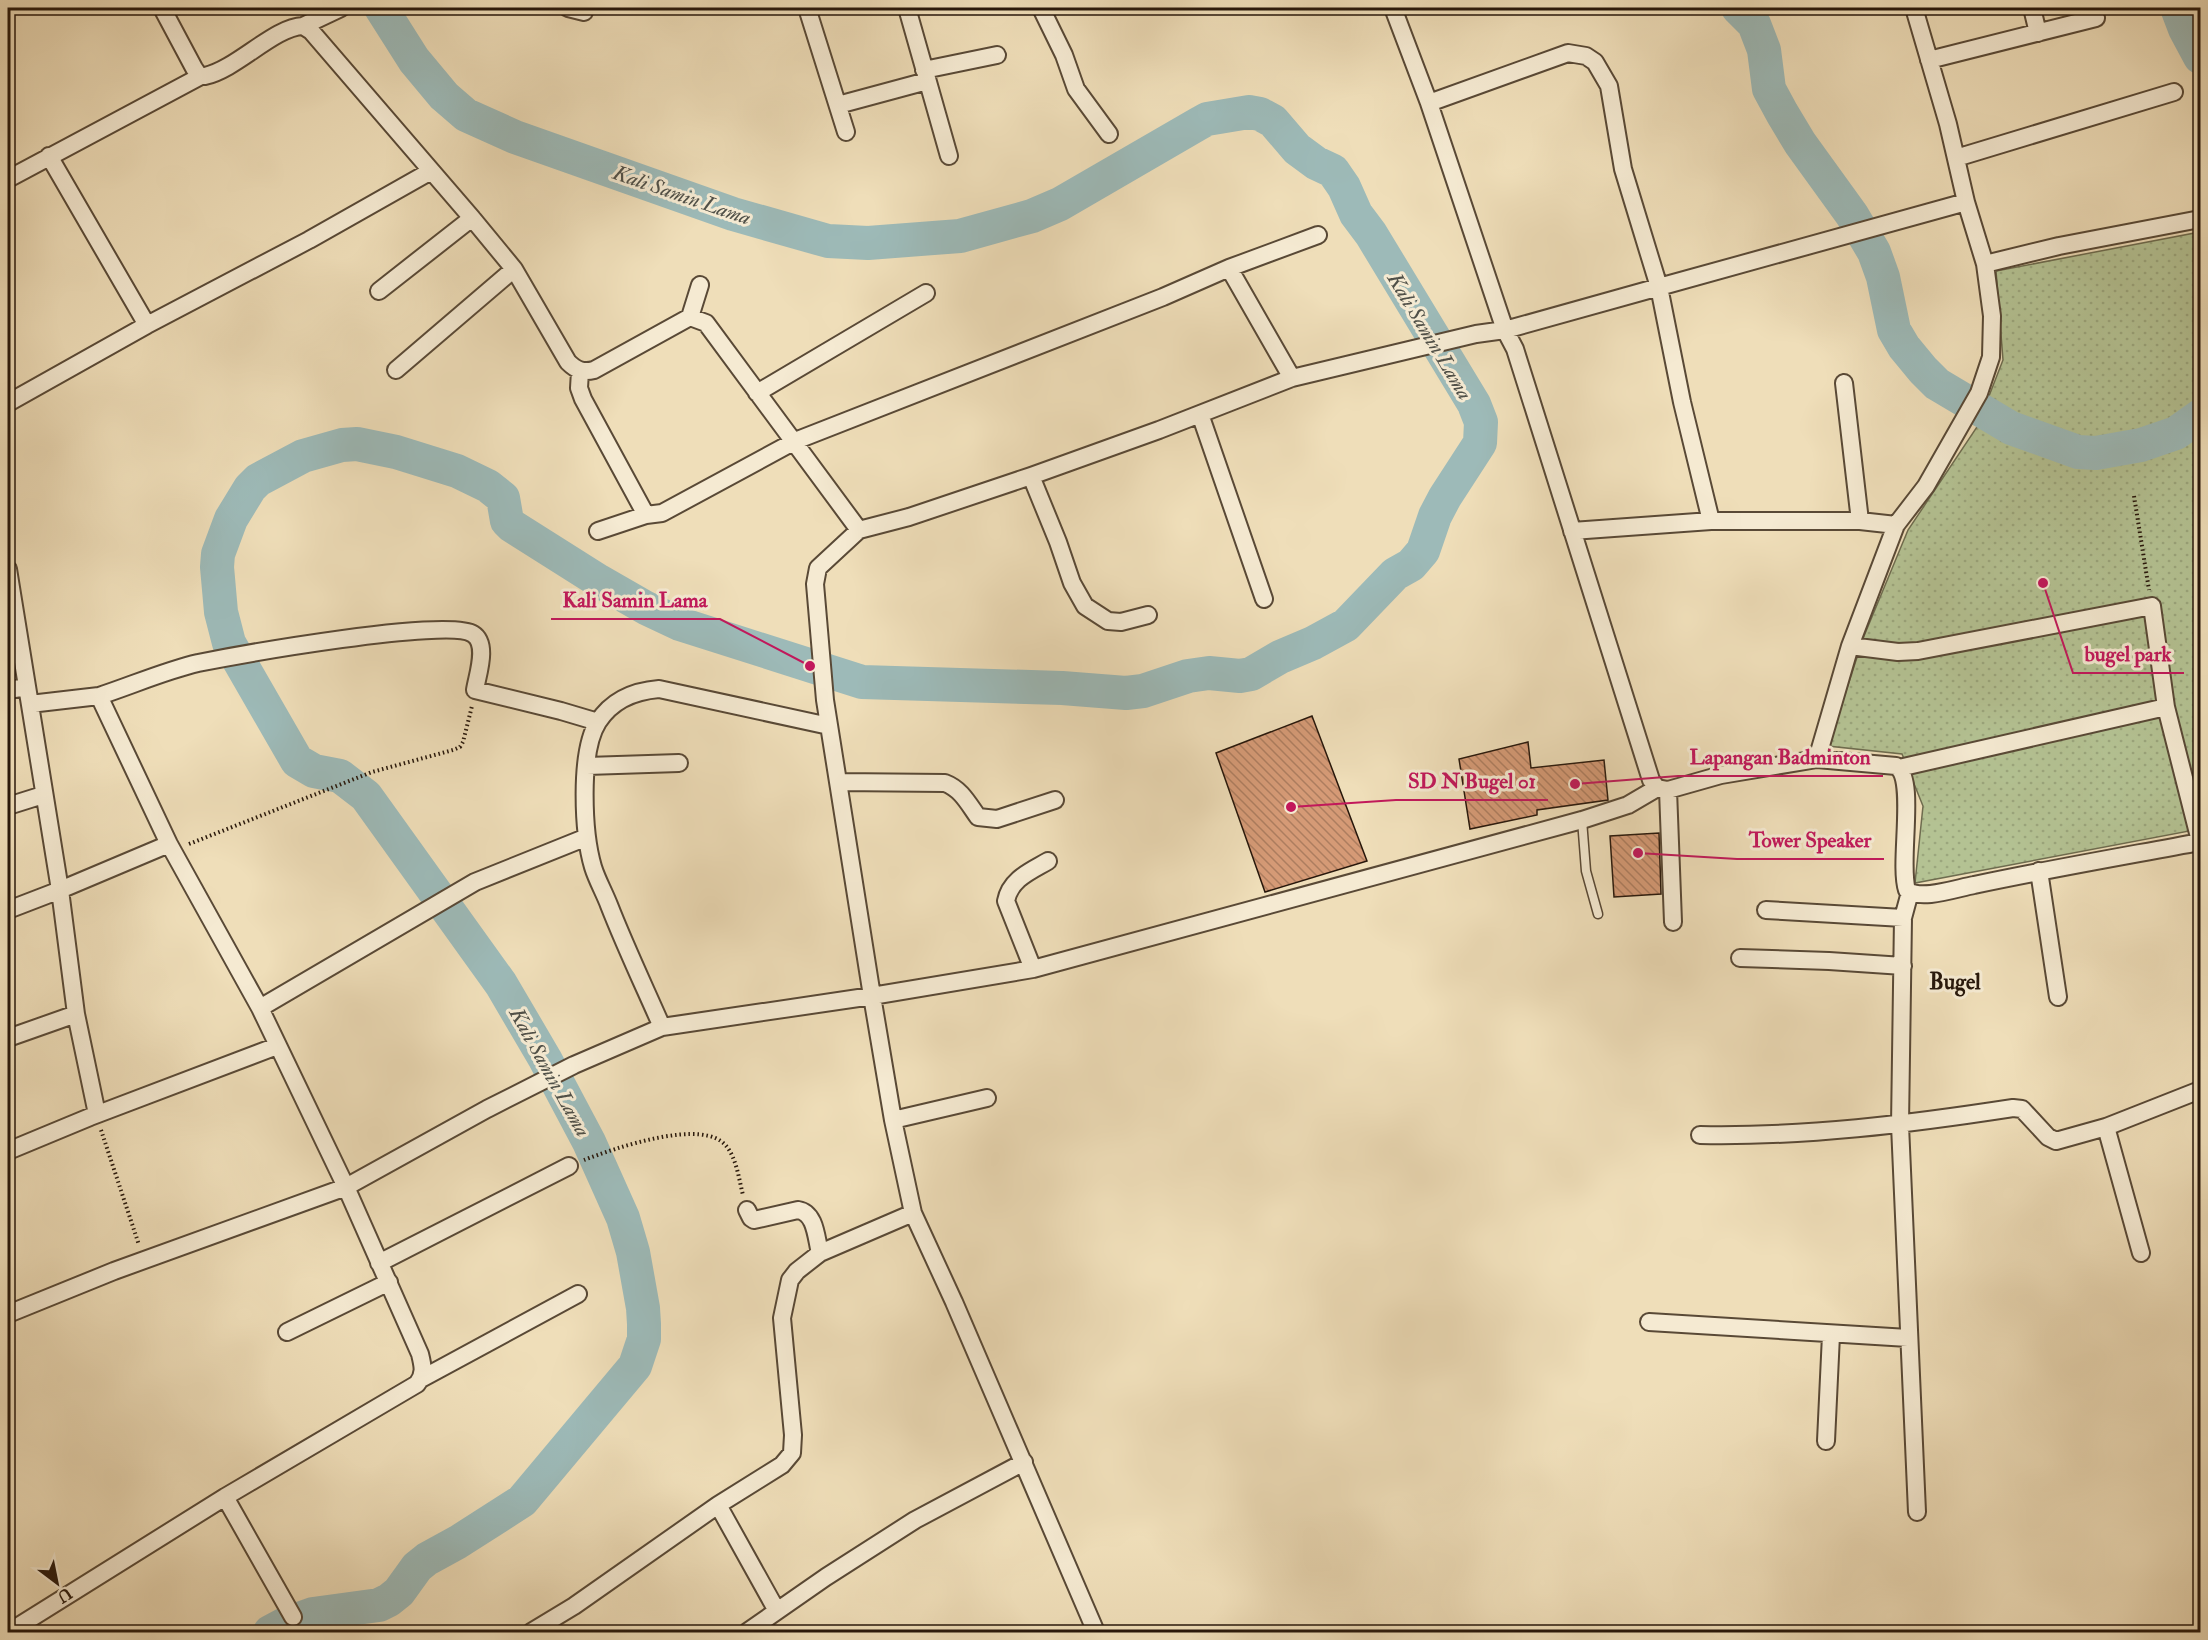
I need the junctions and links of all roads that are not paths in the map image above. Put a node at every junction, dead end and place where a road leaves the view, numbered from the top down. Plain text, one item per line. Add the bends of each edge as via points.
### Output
1 (162, 8) edge
2 (341, 8) edge
3 (807, 8) edge
4 (908, 8) edge
5 (1041, 8) edge
6 (1393, 8) edge
7 (1914, 8) edge
8 (2032, 8) edge
9 (2096, 18) dead end
10 (303, 26) junction
11 (2038, 33) junction
12 (997, 55) dead end
13 (1929, 60) junction
14 (926, 75) junction
15 (201, 76) junction
16 (2174, 92) dead end
17 (1429, 103) junction
18 (838, 105) junction
19 (846, 132) dead end
20 (1109, 134) dead end
21 (49, 156) junction
22 (949, 156) dead end
23 (1956, 158) junction
24 (431, 171) junction
25 (8, 179) edge
26 (1966, 202) junction
27 (472, 218) junction
28 (2200, 219) edge
29 (1318, 234) dead end
30 (1985, 264) junction
31 (1230, 268) junction
32 (514, 269) junction
33 (700, 285) dead end
34 (1659, 287) junction
35 (379, 291) dead end
36 (926, 293) dead end
37 (690, 317) junction
38 (147, 325) junction
39 (1505, 330) junction
40 (396, 370) dead end
41 (580, 371) junction
42 (1292, 378) junction
43 (1844, 383) dead end
44 (757, 393) junction
45 (8, 403) edge
46 (1200, 414) junction
47 (795, 441) junction
48 (1031, 476) junction
49 (646, 515) junction
50 (1711, 521) junction
51 (1860, 521) junction
52 (1896, 525) junction
53 (859, 530) junction
54 (598, 531) dead end
55 (1572, 531) junction
56 (8, 569) edge
57 (1264, 599) dead end
58 (1148, 615) dead end
59 (1850, 646) junction
60 (27, 687) junction
61 (8, 690) edge
62 (99, 696) junction
63 (30, 704) junction
64 (2166, 706) junction
65 (597, 723) junction
66 (829, 726) junction
67 (1817, 759) junction
68 (678, 763) dead end
69 (587, 766) junction
70 (1899, 768) junction
71 (838, 782) junction
72 (1663, 789) junction
73 (43, 795) junction
74 (1055, 800) dead end
75 (8, 806) edge
76 (1582, 820) junction
77 (587, 837) junction
78 (2200, 842) edge
79 (170, 847) junction
80 (1048, 861) dead end
81 (2039, 871) junction
82 (60, 890) junction
83 (1910, 892) junction
84 (8, 910) edge
85 (1766, 910) dead end
86 (1598, 914) dead end
87 (1903, 918) junction
88 (1673, 922) dead end
89 (1740, 958) dead end
90 (1903, 966) junction
91 (1033, 969) junction
92 (872, 996) junction
93 (2058, 997) dead end
94 (260, 1008) junction
95 (76, 1014) junction
96 (662, 1027) junction
97 (8, 1038) edge
98 (278, 1046) junction
99 (2200, 1090) edge
100 (987, 1098) dead end
101 (97, 1114) junction
102 (893, 1120) junction
103 (1900, 1125) junction
104 (2106, 1127) junction
105 (1700, 1135) dead end
106 (8, 1151) edge
107 (569, 1166) road end
108 (346, 1187) junction
109 (747, 1210) road end
110 (912, 1214) junction
111 (820, 1253) junction
112 (2141, 1253) dead end
113 (379, 1263) junction
114 (389, 1282) junction
115 (578, 1294) dead end
116 (8, 1314) edge
117 (1649, 1322) dead end
118 (287, 1332) dead end
119 (1831, 1335) junction
120 (1908, 1338) junction
121 (421, 1379) junction
122 (1826, 1441) dead end
123 (1024, 1462) junction
124 (225, 1497) junction
125 (718, 1505) junction
126 (1917, 1512) dead end
127 (777, 1611) junction
128 (293, 1617) dead end
129 (9, 1632) edge
130 (531, 1632) edge
131 (747, 1632) edge
132 (1096, 1632) edge

1 - 15 street
2 - 10 street
3 - 18 street
4 - 14 street
5 - 20 street via 1076,89
6 - 17 street
7 - 13 street
8 - 11 street
9 - 11 street
10 - 15 street via 287,29 220,71
10 - 24 street via 318,37
11 - 13 street
12 - 14 street
13 - 23 street
14 - 18 street
14 - 22 street
15 - 21 street
16 - 23 street
17 - 34 street via 1568,53 1595,62 1609,86 1623,170
17 - 39 street
18 - 19 street
21 - 25 street
21 - 38 street
23 - 26 street
24 - 27 street
24 - 38 street
26 - 30 street
26 - 34 street
27 - 32 street
27 - 35 street
28 - 30 street
29 - 31 street
30 - 52 street via 1992,316 1990,357 1979,393 1926,486
31 - 42 street
31 - 47 street
32 - 40 street
32 - 41 street via 568,362
33 - 37 street
34 - 39 street
34 - 50 street
36 - 44 street
37 - 41 street via 594,370
37 - 44 street via 706,323
38 - 45 street
39 - 42 street
39 - 55 street via 1515,349
41 - 49 street via 583,399
42 - 46 street
43 - 51 street
44 - 47 street
46 - 48 street
46 - 57 street
47 - 49 street via 662,513
47 - 53 street
48 - 53 street
48 - 58 street via 1072,583 1085,606 1108,621
49 - 54 street
50 - 51 street
50 - 55 street
51 - 52 street
52 - 59 street
53 - 66 street via 826,559 816,575
55 - 72 street via 1651,780
56 - 60 street
59 - 64 street via 1918,651 2152,606
59 - 67 street
60 - 61 street
60 - 63 street
62 - 63 street
62 - 65 street via 196,664 392,632 459,630 479,639 475,690
62 - 79 street
63 - 73 street
64 - 70 street
64 - 78 street
65 - 66 street via 627,695 659,689
65 - 69 street
66 - 71 street
67 - 70 street
67 - 72 street
68 - 69 street
69 - 77 street
70 - 83 street via 1907,797 1903,871
71 - 74 street via 945,783 961,792 978,817 987,819
71 - 92 street
72 - 76 street
72 - 88 street
73 - 75 street
73 - 82 street
76 - 86 lane via 1586,871
76 - 91 street
77 - 94 street via 475,882
77 - 96 street via 593,867
78 - 81 street
79 - 82 street
79 - 94 street
80 - 91 street via 1019,878 1006,901
81 - 83 street via 1933,893
81 - 93 street
82 - 84 street
82 - 95 street
83 - 87 street
85 - 87 street
87 - 90 street
89 - 90 street
90 - 103 street
91 - 92 street
92 - 96 street
92 - 102 street
94 - 98 street
95 - 97 street
95 - 101 street
96 - 108 street via 487,1109
98 - 101 street
98 - 108 street
99 - 104 street
100 - 102 street
101 - 106 street
102 - 110 street
103 - 104 street via 2013,1108 2022,1109 2056,1141
103 - 105 street
103 - 120 street
104 - 112 street
107 - 113 street
108 - 113 street
108 - 116 street
109 - 111 street via 754,1220 798,1210 805,1212 811,1219
110 - 111 street
110 - 123 street
111 - 125 street via 790,1281 782,1318 792,1453 782,1466
113 - 114 street
114 - 118 street
114 - 121 street via 420,1354
115 - 121 street
117 - 119 street
119 - 120 street
119 - 122 street
120 - 126 street
121 - 124 street
123 - 127 street via 915,1520
123 - 132 street
124 - 128 street
124 - 129 street
125 - 127 street
125 - 130 street
127 - 131 street

